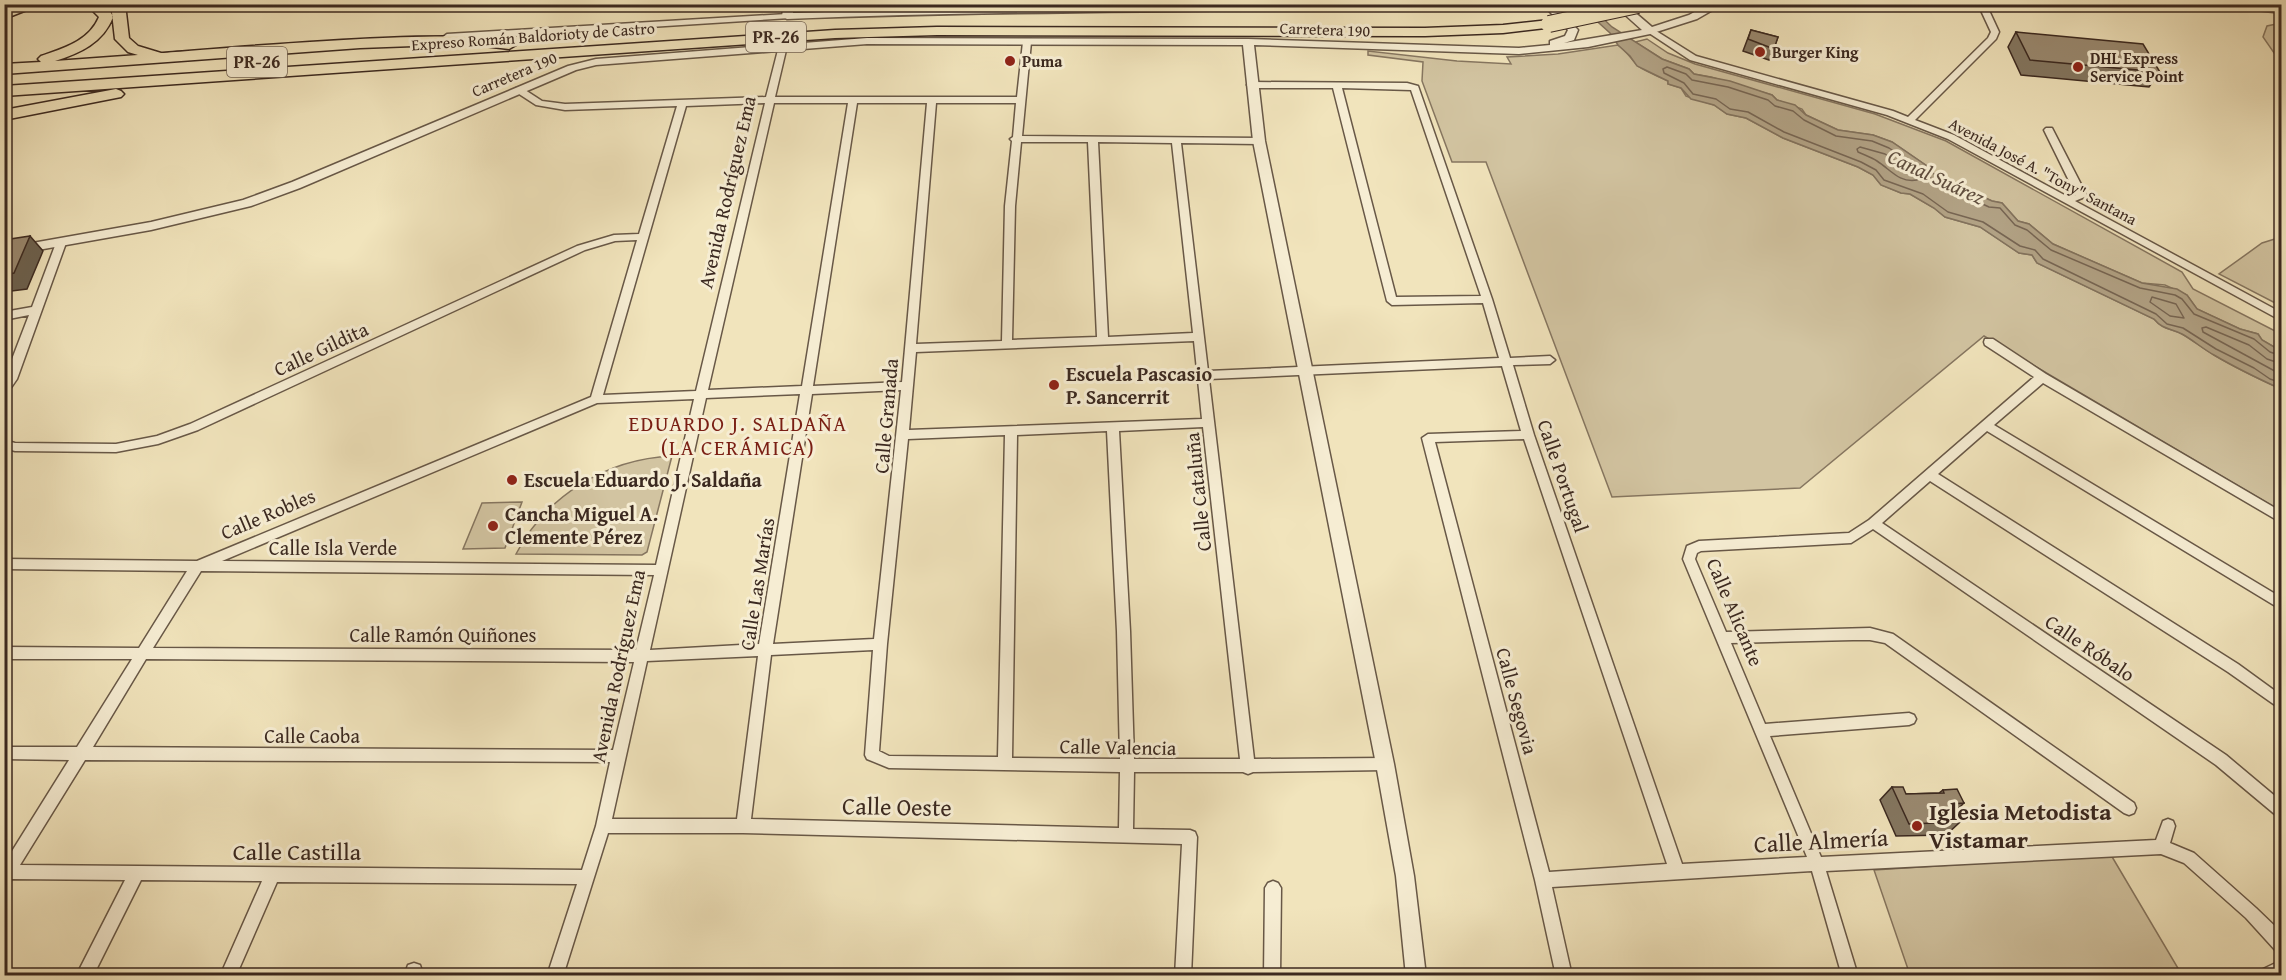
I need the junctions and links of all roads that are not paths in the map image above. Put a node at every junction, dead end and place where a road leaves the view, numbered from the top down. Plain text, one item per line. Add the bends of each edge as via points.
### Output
1 (35, 4) edge
2 (93, 4) edge
3 (118, 4) edge
4 (789, 4) edge
5 (1410, 4) edge
6 (1557, 4) edge
7 (1588, 4) edge
8 (1618, 4) edge
9 (1718, 4) edge
10 (1982, 4) edge
11 (1638, 5) edge
12 (1545, 14) edge
13 (4, 15) edge
14 (787, 16) junction
15 (1650, 31) junction
16 (1594, 37) junction
17 (1027, 42) junction
18 (1248, 42) junction
19 (360, 44) junction
20 (509, 45) junction
21 (783, 46) junction
22 (1519, 51) junction
23 (176, 57) junction
24 (1947, 66) dead end
25 (4, 68) edge
26 (291, 70) junction
27 (1960, 71) junction
28 (4, 79) edge
29 (1251, 85) junction
30 (1337, 87) junction
31 (519, 90) junction
32 (4, 91) edge
33 (853, 99) junction
34 (932, 99) junction
35 (771, 100) junction
36 (1020, 100) junction
37 (682, 104) junction
38 (4, 115) edge
39 (1910, 120) junction
40 (2049, 129) dead end
41 (1015, 139) junction
42 (1094, 140) junction
43 (1176, 140) junction
44 (1259, 141) junction
45 (2068, 200) junction
46 (642, 237) junction
47 (61, 243) junction
48 (4, 252) edge
49 (1487, 299) junction
50 (36, 310) junction
51 (4, 316) edge
52 (2282, 318) edge
53 (1198, 338) junction
54 (1103, 341) junction
55 (1989, 342) dead end
56 (1007, 344) junction
57 (910, 348) junction
58 (1550, 360) dead end
59 (1504, 363) junction
60 (1307, 370) junction
61 (1204, 375) junction
62 (2042, 377) junction
63 (907, 386) junction
64 (4, 389) edge
65 (807, 391) junction
66 (701, 395) junction
67 (596, 399) junction
68 (1209, 423) junction
69 (1986, 425) junction
70 (1113, 427) junction
71 (1011, 432) junction
72 (903, 435) junction
73 (1528, 435) junction
74 (4, 444) edge
75 (1929, 474) junction
76 (2282, 518) edge
77 (1873, 523) junction
78 (4, 564) edge
79 (197, 566) junction
80 (661, 570) junction
81 (2282, 605) edge
82 (1722, 638) junction
83 (880, 644) junction
84 (765, 650) junction
85 (4, 653) edge
86 (142, 654) junction
87 (643, 656) junction
88 (2282, 704) edge
89 (1909, 719) dead end
90 (1762, 730) junction
91 (873, 735) joint
92 (4, 753) edge
93 (81, 754) junction
94 (620, 756) junction
95 (1005, 764) junction
96 (1385, 764) junction
97 (1128, 767) junction
98 (1248, 768) junction
99 (2129, 808) dead end
100 (2282, 811) edge
101 (603, 826) junction
102 (744, 826) junction
103 (2168, 826) dead end
104 (1126, 836) junction
105 (2161, 847) junction
106 (1817, 864) junction
107 (1677, 870) junction
108 (137, 873) junction
109 (6, 874) edge
110 (272, 875) junction
111 (588, 877) junction
112 (1543, 880) junction
113 (1273, 888) dead end
114 (2282, 945) edge
115 (2282, 968) edge
116 (84, 975) edge
117 (228, 975) edge
118 (555, 975) edge
119 (1183, 975) edge
120 (1272, 975) edge
121 (1416, 975) edge
122 (1564, 975) edge
123 (1850, 975) edge
124 (2267, 975) edge

1 - 13 highway
2 - 25 highway via 106,17 91,39 48,58
3 - 23 highway via 127,44 147,54
4 - 14 street
5 - 14 street via 1268,9 951,9
6 - 16 street
7 - 12 highway, Expreso Román Baldorioty de Castro / PR-26
8 - 15 street, Avenida José A. "Tony" Santana
9 - 15 street, Carretera 190
10 - 27 street via 1995,32
11 - 12 highway, Expreso Román Baldorioty de Castro / PR-26, bridge
12 - 20 highway, Expreso Román Baldorioty de Castro / PR-26 via 1421,21 881,20
12 - 22 street via 1572,27 1572,36
12 - 26 highway, Expreso Román Baldorioty de Castro / PR-26 via 1503,29 846,33
14 - 19 street
15 - 16 street, Carretera 190
15 - 39 street, Avenida José A. "Tony" Santana via 1693,58
16 - 22 street, Carretera 190
17 - 18 street, Carretera 190
17 - 21 street, Carretera 190 via 867,41
17 - 36 street
18 - 22 street, Carretera 190
18 - 29 street
19 - 20 highway via 467,40
19 - 23 highway
20 - 28 highway, Expreso Román Baldorioty de Castro / PR-26
21 - 31 street, Carretera 190 via 596,62
21 - 35 street, Avenida Rodríguez Ema
23 - 25 highway
24 - 27 street
26 - 32 highway, Expreso Román Baldorioty de Castro / PR-26
26 - 38 highway via 136,91
27 - 39 street
29 - 30 street
29 - 44 street
30 - 49 street, Calle Portugal via 1415,88
30 - 49 street via 1392,301
31 - 37 street via 539,103 565,107
31 - 47 street, Carretera 190 via 247,203
33 - 34 street
33 - 35 street
33 - 65 street, Calle Las Marías
34 - 36 street
34 - 57 street, Calle Granada
35 - 37 street
35 - 66 street, Avenida Rodríguez Ema
36 - 41 street
37 - 46 street
39 - 45 street, Avenida José A. "Tony" Santana via 1983,153
40 - 45 street via 2082,196
41 - 42 street
41 - 56 street
42 - 43 street
42 - 54 street
43 - 44 street
43 - 53 street, Calle Cataluña
44 - 60 street
45 - 52 street, Avenida José A. "Tony" Santana
46 - 67 street
46 - 74 street, Calle Gildita via 614,238 581,248 194,427 158,440 116,448
47 - 48 street, Carretera 190
47 - 50 street
49 - 59 street, Calle Portugal
50 - 51 street
50 - 64 street
53 - 54 street
53 - 61 street, Calle Cataluña
54 - 56 street
55 - 62 street
56 - 57 street
57 - 63 street, Calle Granada
58 - 59 street
59 - 60 street
59 - 73 street, Calle Portugal
60 - 61 street
60 - 96 street
61 - 68 street, Calle Cataluña
62 - 69 street, Calle Alicante
62 - 76 street
63 - 65 street, Calle Robles
63 - 72 street, Calle Granada
65 - 66 street, Calle Robles
65 - 84 street, Calle Las Marías
66 - 67 street, Calle Robles
66 - 80 street, Avenida Rodríguez Ema
67 - 79 street, Calle Robles
68 - 70 street
68 - 98 street, Calle Cataluña
69 - 75 street, Calle Alicante
69 - 81 street
70 - 71 street
70 - 97 street
71 - 72 street
71 - 95 street
72 - 83 street, Calle Granada
73 - 107 street, Calle Portugal
73 - 112 street, Calle Segovia via 1428,438
75 - 77 street, Calle Alicante
75 - 88 street via 2233,668
77 - 82 street, Calle Alicante via 1851,538 1699,546 1691,550 1689,559
77 - 100 street, Calle Róbalo via 2221,760
78 - 79 street, Calle Isla Verde
79 - 80 street, Calle Isla Verde
79 - 86 street
80 - 87 street, Avenida Rodríguez Ema
82 - 90 street, Calle Alicante
82 - 99 street via 1852,634 1888,638
83 - 84 street, Calle Ramón Quiñones
83 - 91 street, Calle Granada
84 - 87 street, Calle Ramón Quiñones
84 - 102 street, Calle Las Marías
85 - 86 street, Calle Ramón Quiñones
86 - 87 street, Calle Ramón Quiñones
86 - 93 street
87 - 94 street, Avenida Rodríguez Ema
89 - 90 street
90 - 106 street, Calle Alicante
91 - 95 street, Calle Valencia via 872,755 889,762
92 - 93 street, Calle Caoba
93 - 94 street, Calle Caoba
93 - 109 street
94 - 101 street, Avenida Rodríguez Ema
95 - 97 street, Calle Valencia
96 - 98 street, Calle Valencia
96 - 121 street via 1405,876
97 - 98 street, Calle Valencia
97 - 104 street
101 - 102 street, Calle Oeste
101 - 111 street, Avenida Rodríguez Ema
102 - 104 street, Calle Oeste
103 - 105 street
104 - 119 street, Calle Oeste via 1190,837
105 - 106 street, Calle Almería
105 - 114 street, Calle Almería via 2189,858
106 - 107 street, Calle Almería
106 - 123 street, Calle Alicante
107 - 112 street, Calle Almería
108 - 109 street, Calle Castilla
108 - 110 street, Calle Castilla
108 - 116 street
110 - 111 street, Calle Castilla
110 - 117 street
111 - 118 street, Avenida Rodríguez Ema
112 - 122 street, Calle Segovia
113 - 120 street
115 - 124 street

